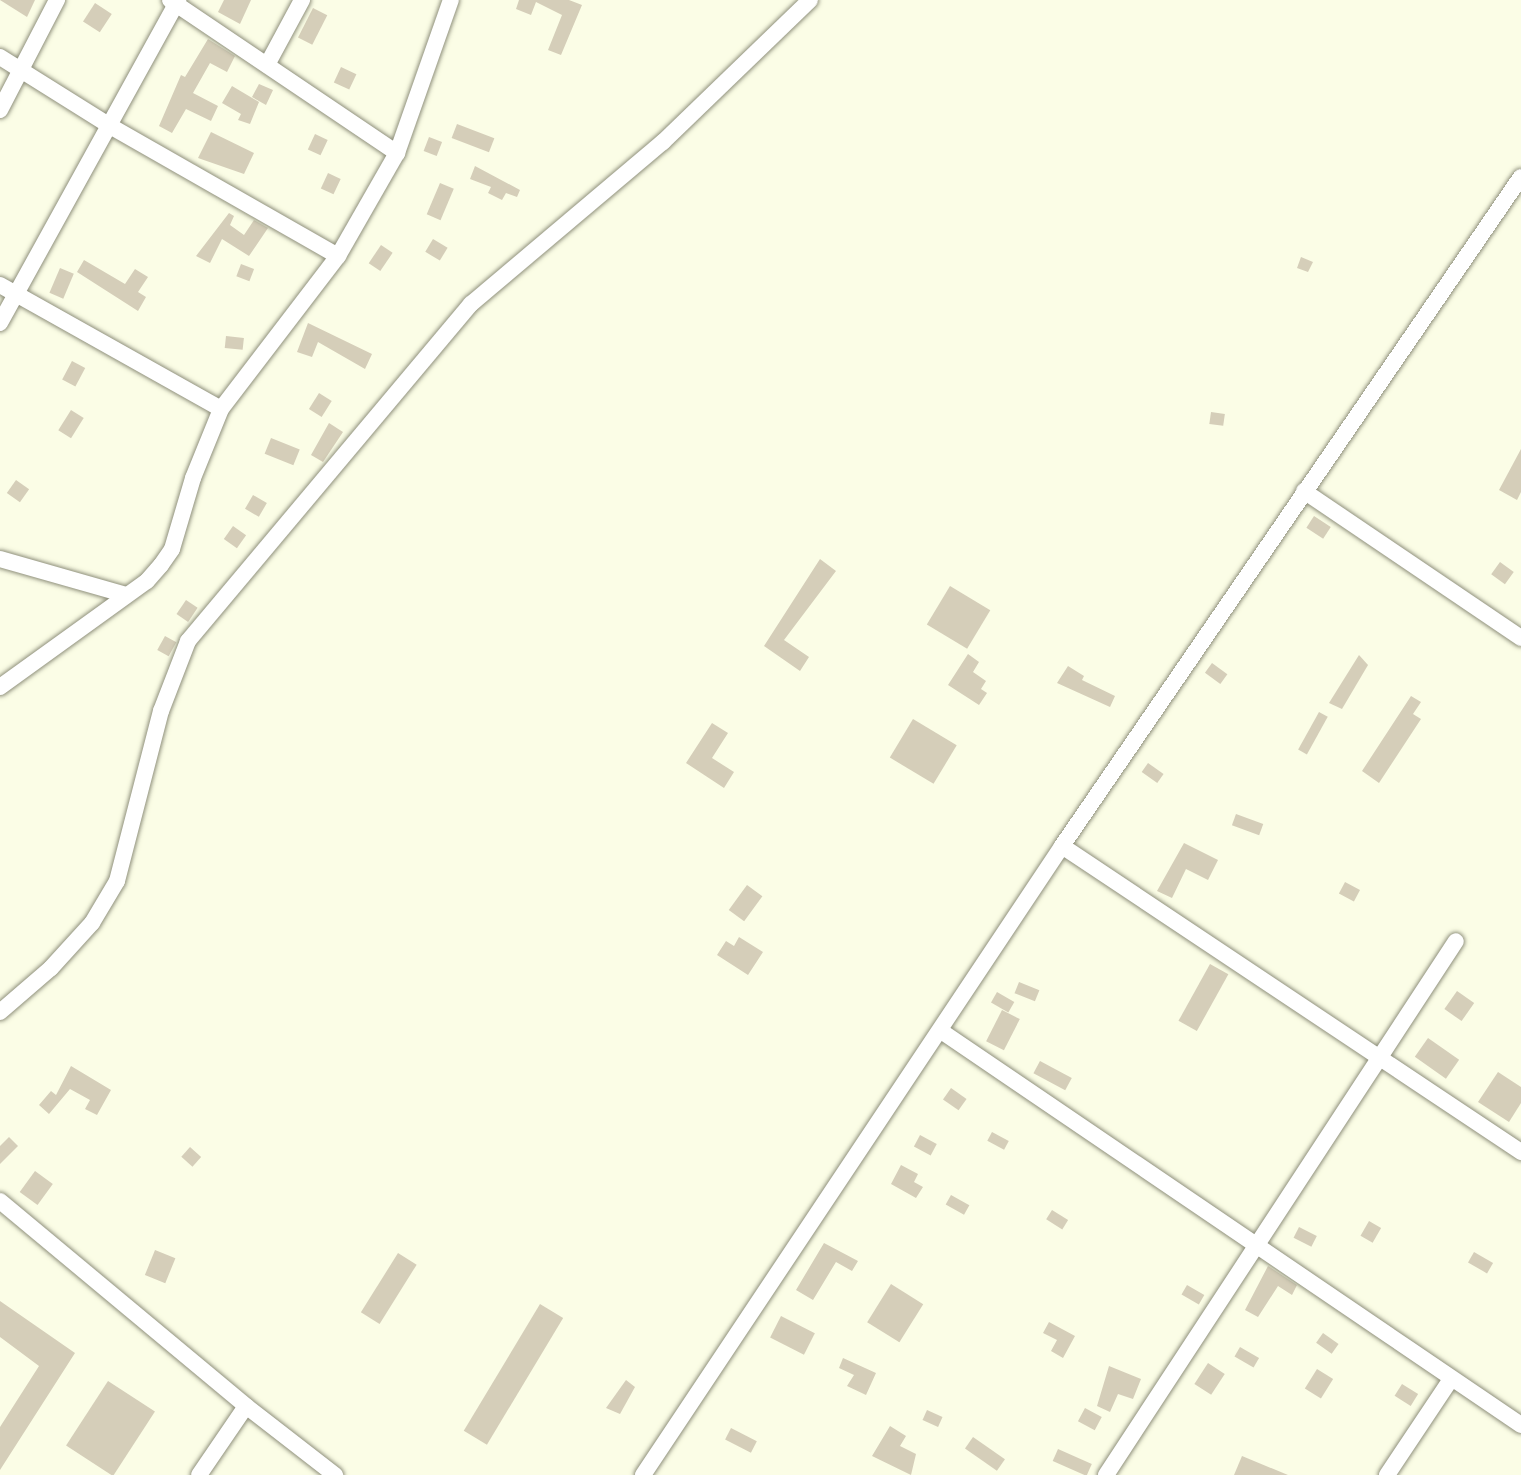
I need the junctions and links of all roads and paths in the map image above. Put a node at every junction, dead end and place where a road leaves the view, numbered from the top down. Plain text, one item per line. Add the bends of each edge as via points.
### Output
1 (57, 0) edge
2 (302, 0) edge
3 (452, 0) edge
4 (810, 0) edge
5 (175, 1) edge
6 (0, 57) edge
7 (267, 65) junction
8 (20, 70) junction
9 (0, 110) edge
10 (110, 125) junction
11 (397, 153) junction
12 (1521, 177) edge
13 (338, 256) junction
14 (0, 285) edge
15 (16, 294) junction
16 (0, 323) edge
17 (222, 409) junction
18 (1304, 491) junction
19 (0, 559) edge
20 (126, 595) junction
21 (1521, 638) edge
22 (0, 687) edge
23 (1062, 846) junction
24 (1456, 941) dead end
25 (0, 1012) edge
26 (941, 1031) junction
27 (1380, 1056) junction
28 (1521, 1152) edge
29 (0, 1201) edge
30 (1258, 1243) junction
31 (1451, 1379) junction
32 (246, 1406) junction
33 (1521, 1425) edge
34 (199, 1475) edge
35 (335, 1475) edge
36 (643, 1475) edge
37 (1106, 1475) edge
38 (1387, 1475) edge

1 - 8 street
2 - 7 street
3 - 11 street
4 - 25 street via 663,142 471,304 188,641 161,711 117,881 92,923 51,968
5 - 7 street
5 - 10 street
6 - 8 street
7 - 11 street
8 - 9 street
8 - 10 street
10 - 13 street
10 - 15 street
11 - 13 street
12 - 18 street
13 - 17 street
14 - 15 street
15 - 16 street
15 - 17 street
17 - 20 street via 193,478 172,549 147,581
18 - 21 street
18 - 23 street
19 - 20 street
20 - 22 street
23 - 26 street
23 - 27 street
24 - 27 street
26 - 30 street
26 - 36 street
27 - 28 street
27 - 30 street
29 - 32 street
30 - 31 street
30 - 37 street
31 - 33 street
31 - 38 street
32 - 34 street
32 - 35 street

